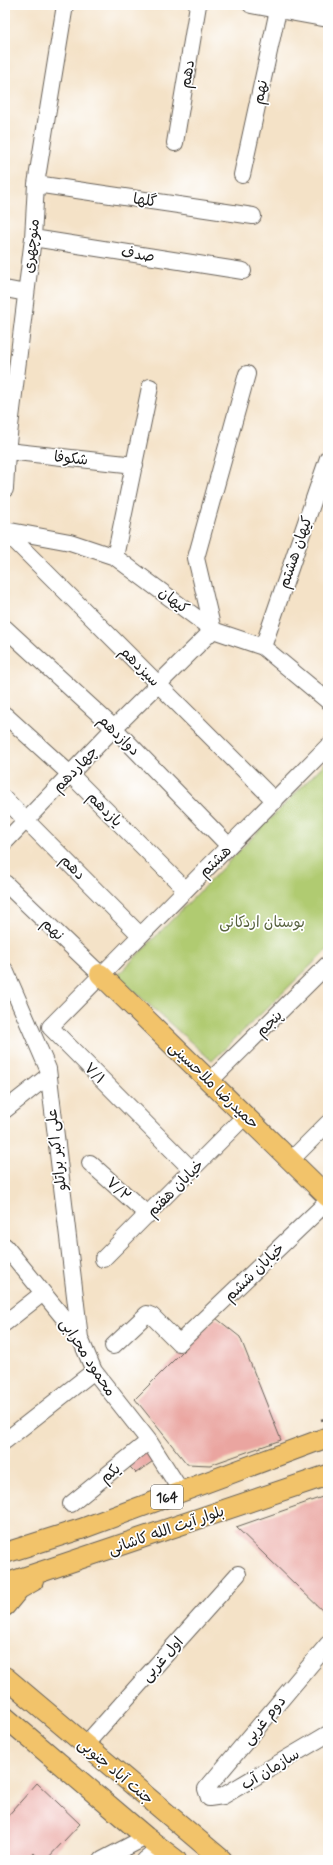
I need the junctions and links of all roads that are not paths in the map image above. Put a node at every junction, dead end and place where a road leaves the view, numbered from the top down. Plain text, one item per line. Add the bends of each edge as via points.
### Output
1 (66, 5) edge
2 (198, 5) edge
3 (251, 5) edge
4 (278, 10) junction
5 (328, 19) edge
6 (175, 143) dead end
7 (242, 175) dead end
8 (36, 184) junction
9 (253, 216) dead end
10 (33, 238) junction
11 (243, 271) dead end
12 (5, 290) edge
13 (26, 293) junction
14 (247, 374) dead end
15 (150, 387) dead end
16 (7, 451) junction
17 (328, 458) edge
18 (135, 465) junction
19 (5, 484) edge
20 (5, 489) edge
21 (322, 489) edge
22 (5, 530) edge
23 (116, 557) junction
24 (5, 628) edge
25 (213, 630) junction
26 (263, 647) junction
27 (158, 684) junction
28 (326, 696) edge
29 (5, 715) edge
30 (114, 728) junction
31 (328, 746) edge
32 (71, 775) junction
33 (5, 799) edge
34 (275, 801) junction
35 (26, 820) junction
36 (5, 842) edge
37 (229, 846) junction
38 (5, 883) edge
39 (185, 889) junction
40 (140, 935) junction
41 (328, 964) edge
42 (5, 970) edge
43 (100, 974) junction
44 (48, 1076) junction
45 (210, 1081) junction
46 (5, 1110) edge
47 (245, 1116) junction
48 (328, 1123) edge
49 (291, 1160) junction
50 (90, 1163) dead end
51 (192, 1170) junction
52 (328, 1197) edge
53 (328, 1201) edge
54 (148, 1215) junction
55 (5, 1246) edge
56 (103, 1259) dead end
57 (43, 1293) junction
58 (5, 1323) edge
59 (80, 1338) junction
60 (113, 1346) dead end
61 (94, 1371) junction
62 (328, 1437) edge
63 (5, 1441) edge
64 (149, 1441) junction
65 (328, 1475) edge
66 (181, 1491) junction
67 (71, 1504) dead end
68 (5, 1553) edge
69 (78, 1560) junction
70 (238, 1574) dead end
71 (5, 1584) edge
72 (5, 1606) edge
73 (328, 1644) edge
74 (6, 1677) edge
75 (5, 1717) edge
76 (328, 1734) edge
77 (85, 1745) junction
78 (209, 1798) joint
79 (161, 1848) edge
80 (102, 1860) edge
81 (145, 1860) edge
82 (222, 1860) edge

1 - 8 street, منوچهری
2 - 6 street, دهم
3 - 4 street
4 - 5 street
4 - 7 street, نهم
8 - 9 street, گلها
8 - 10 street, منوچهری
10 - 11 street, صدف
10 - 13 street, منوچهری
12 - 13 street
13 - 16 street, منوچهری
14 - 25 street via 196,558
15 - 18 street
16 - 18 street, شکوفا
16 - 19 street, منوچهری
17 - 21 street, کیهان هشتم
18 - 23 street
19 - 20 street, منوچهری
21 - 26 street, کیهان هشتم
22 - 23 street, کیهان via 70,542
22 - 27 street, سیزدهم
23 - 25 street, کیهان
24 - 30 street, دوازدهم
25 - 26 street, کیهان
25 - 27 street, چهاردهم
26 - 28 street, کیهان
27 - 30 street, چهاردهم
27 - 34 street, سیزدهم
29 - 32 street, یازدهم
30 - 32 street, چهاردهم
30 - 37 street, دوازدهم
31 - 34 street, هشتم
32 - 35 street, چهاردهم
32 - 39 street, یازدهم
33 - 35 street, دهم
34 - 37 street, هشتم
35 - 36 street, چهاردهم
35 - 40 street, دهم
37 - 39 street, هشتم
38 - 43 street, نهم
39 - 40 street, هشتم
40 - 43 street, هشتم
41 - 45 street, پنجم
42 - 44 street, علی اکبر براتلو via 48,1069
43 - 45 main road, حمیدرضا ملاحسینی
43 - 51 street, ۷/۱ via 50,1027
44 - 46 street
44 - 59 street, علی اکبر براتلو
45 - 47 main road, حمیدرضا ملاحسینی
47 - 49 main road, حمیدرضا ملاحسینی
47 - 51 street, خیابان هفتم
48 - 49 street
49 - 52 main road, حمیدرضا ملاحسینی
50 - 54 street, ۷/۲
51 - 54 street, خیابان هفتم
53 - 60 street, خیابان ششم via 179,1343 152,1316 146,1314
54 - 56 street, خیابان هفتم
55 - 57 street, محمود محرابی
57 - 58 street
57 - 59 street, محمود محرابی
59 - 61 street, محمود محرابی
61 - 63 street
61 - 64 street, محمود محرابی
62 - 66 main road, بلوار آیت الله کاشانی / 164
64 - 66 street, محمود محرابی
64 - 67 street, یکم
65 - 69 main road, بلوار آیت الله کاشانی / 164
66 - 68 main road, بلوار آیت الله کاشانی / 164 via 81,1530
69 - 71 main road, بلوار آیت الله کاشانی / 164
69 - 72 main road via 40,1576 19,1589
70 - 77 street, اول غربی
73 - 78 street, دوم غربی via 206,1789
74 - 77 main road, جنت آباد جنوبی
75 - 79 main road, جنت آباد جنوبی
76 - 78 street, سازمان آب via 223,1796
77 - 82 main road, جنت آباد جنوبی
79 - 80 street
79 - 81 street

